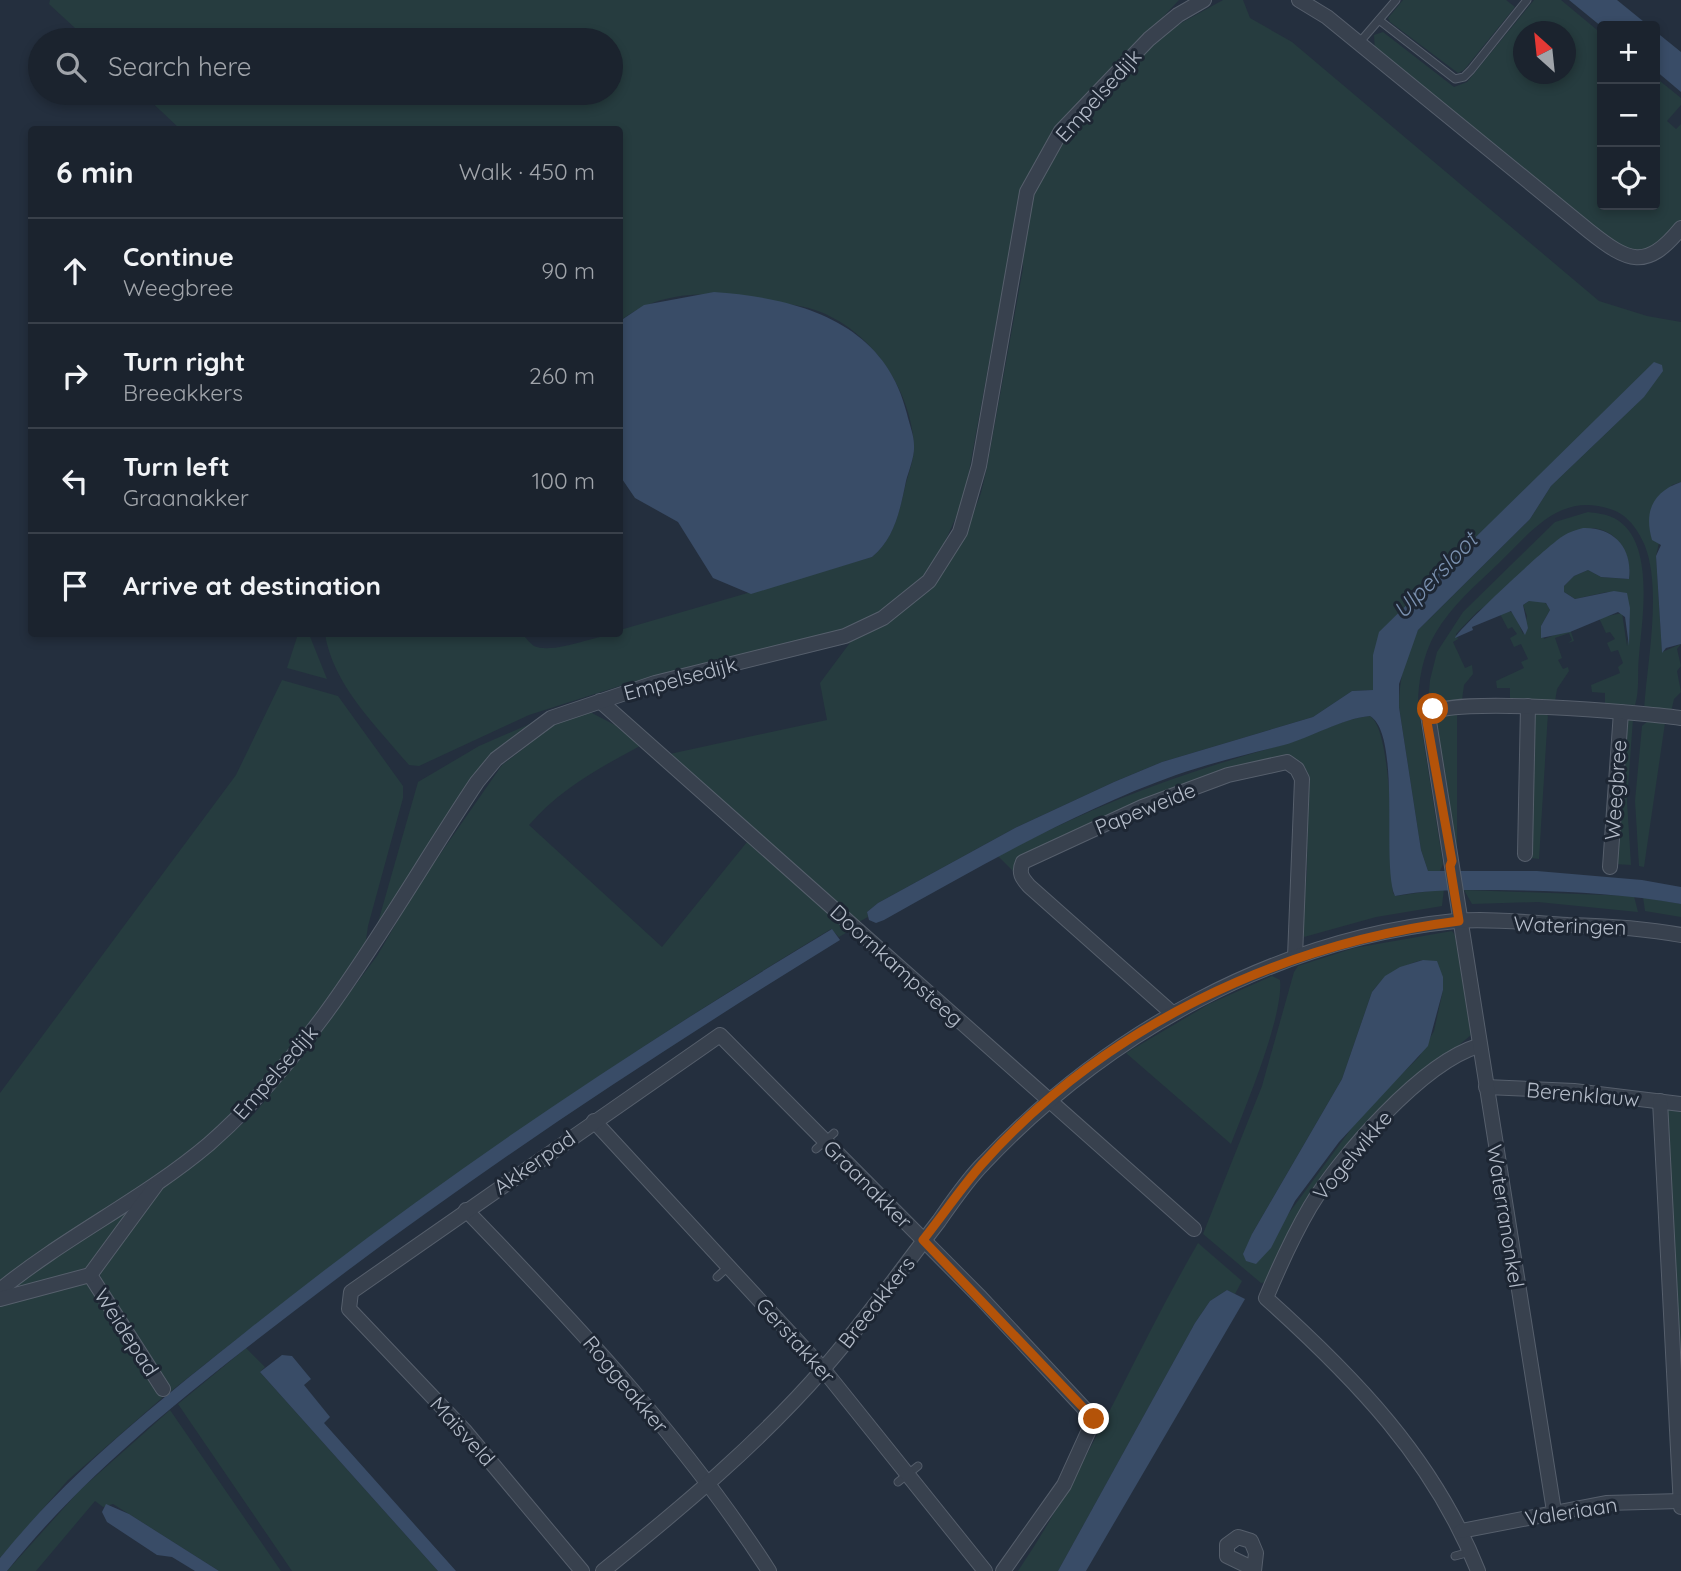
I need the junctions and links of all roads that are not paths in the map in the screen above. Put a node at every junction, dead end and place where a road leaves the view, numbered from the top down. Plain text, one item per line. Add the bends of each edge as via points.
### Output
1 (1204, 0) edge
2 (1299, 0) edge
3 (1396, 0) edge
4 (1527, 0) edge
5 (1379, 20) junction
6 (1359, 43) junction
7 (1681, 229) edge
8 (600, 701) junction
9 (1528, 706) junction
10 (1620, 712) junction
11 (1681, 718) edge
12 (1525, 854) dead end
13 (1610, 867) dead end
14 (1459, 921) junction
15 (1681, 935) edge
16 (1294, 957) junction
17 (1172, 1013) junction
18 (720, 1035) joint
19 (1478, 1046) junction
20 (1486, 1087) junction
21 (1048, 1101) junction
22 (1660, 1101) junction
23 (1681, 1104) edge
24 (594, 1121) junction
25 (157, 1182) junction
26 (466, 1210) junction
27 (1194, 1230) dead end
28 (923, 1240) junction
29 (729, 1266) junction
30 (90, 1275) junction
31 (718, 1277) dead end
32 (0, 1290) edge
33 (351, 1292) joint
34 (0, 1299) edge
35 (823, 1369) junction
36 (163, 1389) dead end
37 (708, 1484) junction
38 (1681, 1501) edge
39 (1681, 1507) edge
40 (1554, 1511) junction
41 (1461, 1531) junction
42 (1470, 1552) junction
43 (1455, 1556) dead end
44 (582, 1571) edge
45 (603, 1571) edge
46 (769, 1571) edge
47 (985, 1571) edge
48 (1003, 1571) edge
49 (1478, 1571) edge

1 - 8 street, Empelsedijk via 1149,39 1060,131 1027,192 979,466 960,532 929,581 883,618 845,636 654,683
2 - 6 street
3 - 5 lane
4 - 5 lane via 1471,70 1455,79
5 - 6 lane
6 - 7 street via 1627,259 1647,259
8 - 21 street, Doornkampsteeg
8 - 25 street, Empelsedijk via 551,718 496,759 317,1024 260,1094 211,1142
9 - 10 street, Weegbree
9 - 12 street
9 - 14 street, Weegbree via 1441,707 1427,715
10 - 11 street, Weegbree
10 - 13 street, Weegbree
14 - 15 street, Wateringen via 1641,928
14 - 16 street, Breeakkers via 1354,940
14 - 19 street, Waterranonkel
16 - 17 street, Breeakkers
16 - 17 street, Papeweide via 1302,779 1287,762 1228,775 1142,807 1023,862 1022,878 1029,886
17 - 21 street, Breeakkers
18 - 24 street, Akkerpad
18 - 28 street, Graanakker
19 - 20 street, Waterranonkel
19 - 41 street, Vogelwikke via 1464,1050 1385,1112 1311,1205 1266,1298 1337,1362 1406,1442
20 - 22 street, Berenklauw
20 - 40 street, Waterranonkel
21 - 27 street, Doornkampsteeg
21 - 28 street, Breeakkers via 982,1165
22 - 23 street, Berenklauw
22 - 38 street
24 - 26 street, Akkerpad
24 - 29 street, Gerstakker
25 - 30 street
25 - 32 street, Empelsedijk via 65,1241
26 - 33 street, Akkerpad
26 - 37 street, Roggeakker via 618,1363
28 - 35 street, Breeakkers
28 - 48 street, Graanakker via 1094,1419 1064,1485
29 - 31 lane
29 - 35 street, Gerstakker
30 - 34 street
30 - 36 street, Weidepad
33 - 44 street, Maïsveld via 349,1309 464,1430
35 - 37 street, Breeakkers
35 - 47 street, Gerstakker
37 - 45 street, Breeakkers
37 - 46 street, Roggeakker
38 - 39 street
38 - 40 street, Valeriaan via 1606,1503
40 - 41 street, Valeriaan
41 - 42 street
42 - 43 lane
42 - 49 street

